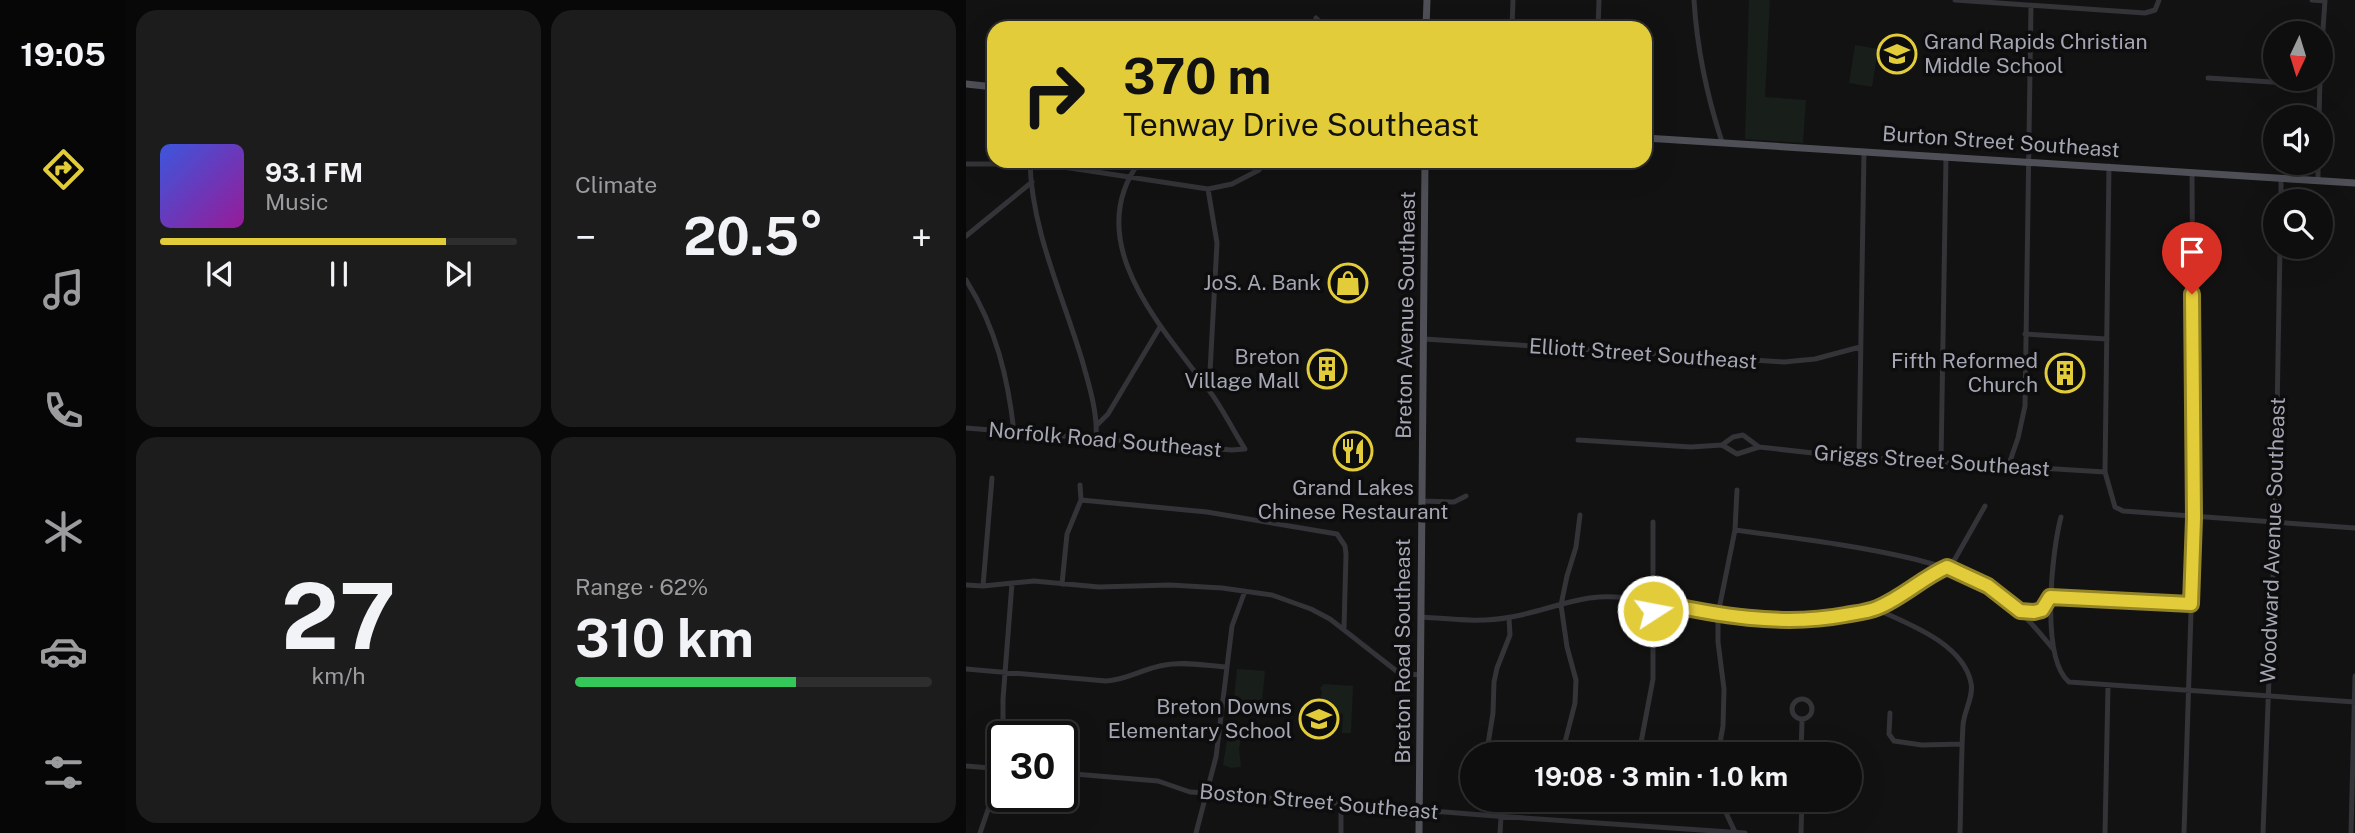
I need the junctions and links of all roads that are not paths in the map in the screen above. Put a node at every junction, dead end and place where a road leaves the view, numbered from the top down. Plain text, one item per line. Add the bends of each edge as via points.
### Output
1 (1427, 0) edge
2 (1513, 0) edge
3 (1599, 0) edge
4 (1694, 0) edge
5 (1955, 0) edge
6 (2081, 0) edge
7 (2158, 0) edge
8 (2312, 0) edge
9 (2325, 0) edge
10 (2002, 2) edge
11 (2031, 5) junction
12 (2081, 8) junction
13 (1316, 18) dead end
14 (1319, 21) edge
15 (1426, 21) edge
16 (1512, 21) edge
17 (1598, 21) edge
18 (2324, 21) edge
19 (2208, 78) dead end
20 (2263, 80) edge
21 (966, 84) edge
22 (987, 86) edge
23 (1652, 138) edge
24 (1722, 142) junction
25 (1864, 151) junction
26 (1946, 156) junction
27 (2028, 161) junction
28 (966, 164) edge
29 (987, 164) edge
30 (2109, 166) junction
31 (1031, 168) edge
32 (1068, 168) edge
33 (1135, 168) edge
34 (1425, 168) edge
35 (1259, 170) dead end
36 (2192, 172) junction
37 (2318, 175) edge
38 (1129, 176) junction
39 (2281, 178) junction
40 (2318, 181) junction
41 (1032, 182) junction
42 (2355, 183) edge
43 (1208, 189) junction
44 (2281, 189) edge
45 (966, 236) edge
46 (2280, 259) edge
47 (966, 280) edge
48 (1160, 327) junction
49 (2025, 334) junction
50 (1424, 339) junction
51 (2107, 339) junction
52 (1860, 347) junction
53 (1209, 390) junction
54 (1097, 425) junction
55 (966, 428) edge
56 (1014, 432) junction
57 (1096, 439) junction
58 (1578, 440) dead end
59 (1722, 445) junction
60 (1759, 447) junction
61 (1858, 456) junction
62 (1941, 462) junction
63 (2008, 467) junction
64 (1422, 469) joint
65 (2105, 472) junction
66 (992, 478) dead end
67 (1080, 485) dead end
68 (1737, 490) dead end
69 (1466, 496) dead end
70 (1081, 500) junction
71 (1421, 500) junction
72 (1985, 506) dead end
73 (1580, 515) dead end
74 (2061, 517) dead end
75 (2194, 518) junction
76 (1653, 522) dead end
77 (2275, 524) junction
78 (2355, 528) edge
79 (1735, 530) junction
80 (1947, 567) junction
81 (1012, 583) junction
82 (1062, 584) junction
83 (966, 585) edge
84 (983, 586) junction
85 (1245, 591) junction
86 (2050, 597) junction
87 (1652, 601) junction
88 (2191, 604) junction
89 (1562, 605) junction
90 (1877, 609) junction
91 (2020, 611) junction
92 (1718, 614) junction
93 (1421, 617) junction
94 (1509, 618) junction
95 (1343, 628) junction
96 (2056, 652) junction
97 (1226, 667) junction
98 (966, 669) edge
99 (1006, 673) junction
100 (1420, 675) junction
101 (2355, 676) edge
102 (2108, 686) junction
103 (2189, 691) junction
104 (2268, 696) junction
105 (2355, 702) edge
106 (1890, 713) dead end
107 (1802, 720) dead end
108 (1003, 721) edge
109 (1488, 742) edge
110 (1565, 742) edge
111 (1644, 742) edge
112 (1720, 742) edge
113 (1801, 742) edge
114 (1962, 744) junction
115 (966, 766) edge
116 (987, 768) edge
117 (1078, 775) edge
118 (1207, 793) junction
119 (1342, 804) junction
120 (1420, 810) junction
121 (988, 812) edge
122 (1726, 812) edge
123 (1802, 812) edge
124 (1501, 817) junction
125 (1589, 822) junction
126 (1589, 831) dead end
127 (1735, 832) edge
128 (981, 833) edge
129 (1196, 833) edge
130 (1341, 833) edge
131 (1419, 833) edge
132 (1500, 833) edge
133 (1745, 833) edge
134 (1801, 833) edge
135 (1960, 833) edge
136 (2105, 833) edge
137 (2184, 833) edge
138 (2263, 833) edge
139 (2351, 833) edge

1 - 15 main road
2 - 16 street
3 - 17 street
4 - 24 street via 1710,104
5 - 10 street
6 - 12 street
7 - 12 street via 2155,10 2145,13
8 - 9 street
9 - 18 street
10 - 11 street
11 - 12 street
11 - 27 street
13 - 14 street
19 - 20 street
21 - 22 main road
23 - 24 main road, Burton Street Southeast
24 - 25 main road, Burton Street Southeast
25 - 26 main road, Burton Street Southeast
25 - 52 street
26 - 27 main road, Burton Street Southeast
26 - 62 street
27 - 30 main road, Burton Street Southeast
27 - 49 street
28 - 29 street
30 - 36 main road, Burton Street Southeast
30 - 51 street
31 - 41 street
32 - 38 street
33 - 38 street
34 - 50 main road, Breton Avenue Southeast
35 - 43 street
36 - 39 main road, Burton Street Southeast
36 - 75 street
37 - 40 street
38 - 43 street
38 - 48 street via 1118,209 1119,238 1130,272
39 - 40 main road, Burton Street Southeast
39 - 44 street
40 - 42 main road, Burton Street Southeast
41 - 45 street
41 - 54 street via 1039,222
43 - 53 street via 1217,243
46 - 77 street, Woodward Avenue Southeast
47 - 56 street via 981,303 998,349
48 - 53 street
48 - 54 street
49 - 51 street
49 - 63 street via 2025,406
50 - 52 street, Elliott Street Southeast via 1784,362
50 - 64 main road, Breton Avenue Southeast
51 - 65 street
52 - 61 street
53 - 57 street, Norfolk Road Southeast via 1245,449
54 - 57 street
55 - 56 street, Norfolk Road Southeast
56 - 57 street, Norfolk Road Southeast
58 - 59 street, Griggs Street Southeast
59 - 60 street, Griggs Street Southeast via 1737,454
59 - 60 street, Griggs Street Southeast via 1737,435
60 - 61 street, Griggs Street Southeast
61 - 62 street, Griggs Street Southeast
62 - 63 street, Griggs Street Southeast
63 - 65 street, Griggs Street Southeast
64 - 71 main road, Breton Road Southeast
65 - 75 street via 2118,509
66 - 84 street
67 - 70 street
68 - 79 street
69 - 71 street via 1454,502
70 - 82 street via 1067,534
70 - 95 street via 1207,512 1337,534 1346,554
71 - 93 main road, Breton Road Southeast
72 - 80 street
73 - 89 street
74 - 86 street
75 - 77 street
75 - 88 street
76 - 87 street
77 - 78 street
77 - 104 street, Woodward Avenue Southeast
79 - 80 street via 1856,547
79 - 92 street
80 - 90 street
80 - 91 street via 1988,586
81 - 82 street
81 - 84 street
81 - 99 street
82 - 85 street
83 - 84 street
85 - 95 street via 1301,605
85 - 97 street via 1231,626
86 - 88 street
86 - 91 street via 2042,610
86 - 96 street
87 - 89 street via 1599,597
87 - 92 street
87 - 111 street via 1653,679
88 - 103 street
89 - 94 street
89 - 110 street via 1576,680
90 - 92 street via 1811,620
90 - 114 street via 1924,631 1961,661 1972,683
91 - 96 street
92 - 112 street via 1724,689
93 - 94 street
93 - 100 main road, Breton Road Southeast
94 - 109 street via 1510,635 1494,682
95 - 100 street via 1399,673
96 - 102 street via 2069,682
97 - 99 street via 1168,664 1106,681
97 - 118 street via 1216,757
98 - 99 street
99 - 108 street
100 - 120 main road, Breton Road Southeast
101 - 105 street
102 - 103 street
102 - 136 street
103 - 104 street
103 - 137 street
104 - 105 street
104 - 138 street, Woodward Avenue Southeast
105 - 139 street
106 - 114 street via 1889,734 1894,741
107 - 113 street
114 - 135 street
115 - 116 street
117 - 118 street, Boston Street Southeast via 1158,781
118 - 119 street, Boston Street Southeast
118 - 129 street
119 - 120 street, Boston Street Southeast
119 - 130 street
120 - 124 street, Boston Street Southeast
120 - 131 main road, Breton Road Southeast
121 - 128 street
122 - 127 street
123 - 134 street
124 - 125 street, Boston Street Southeast
124 - 132 street
125 - 126 street
125 - 127 street, Boston Street Southeast
127 - 133 street, Boston Street Southeast

